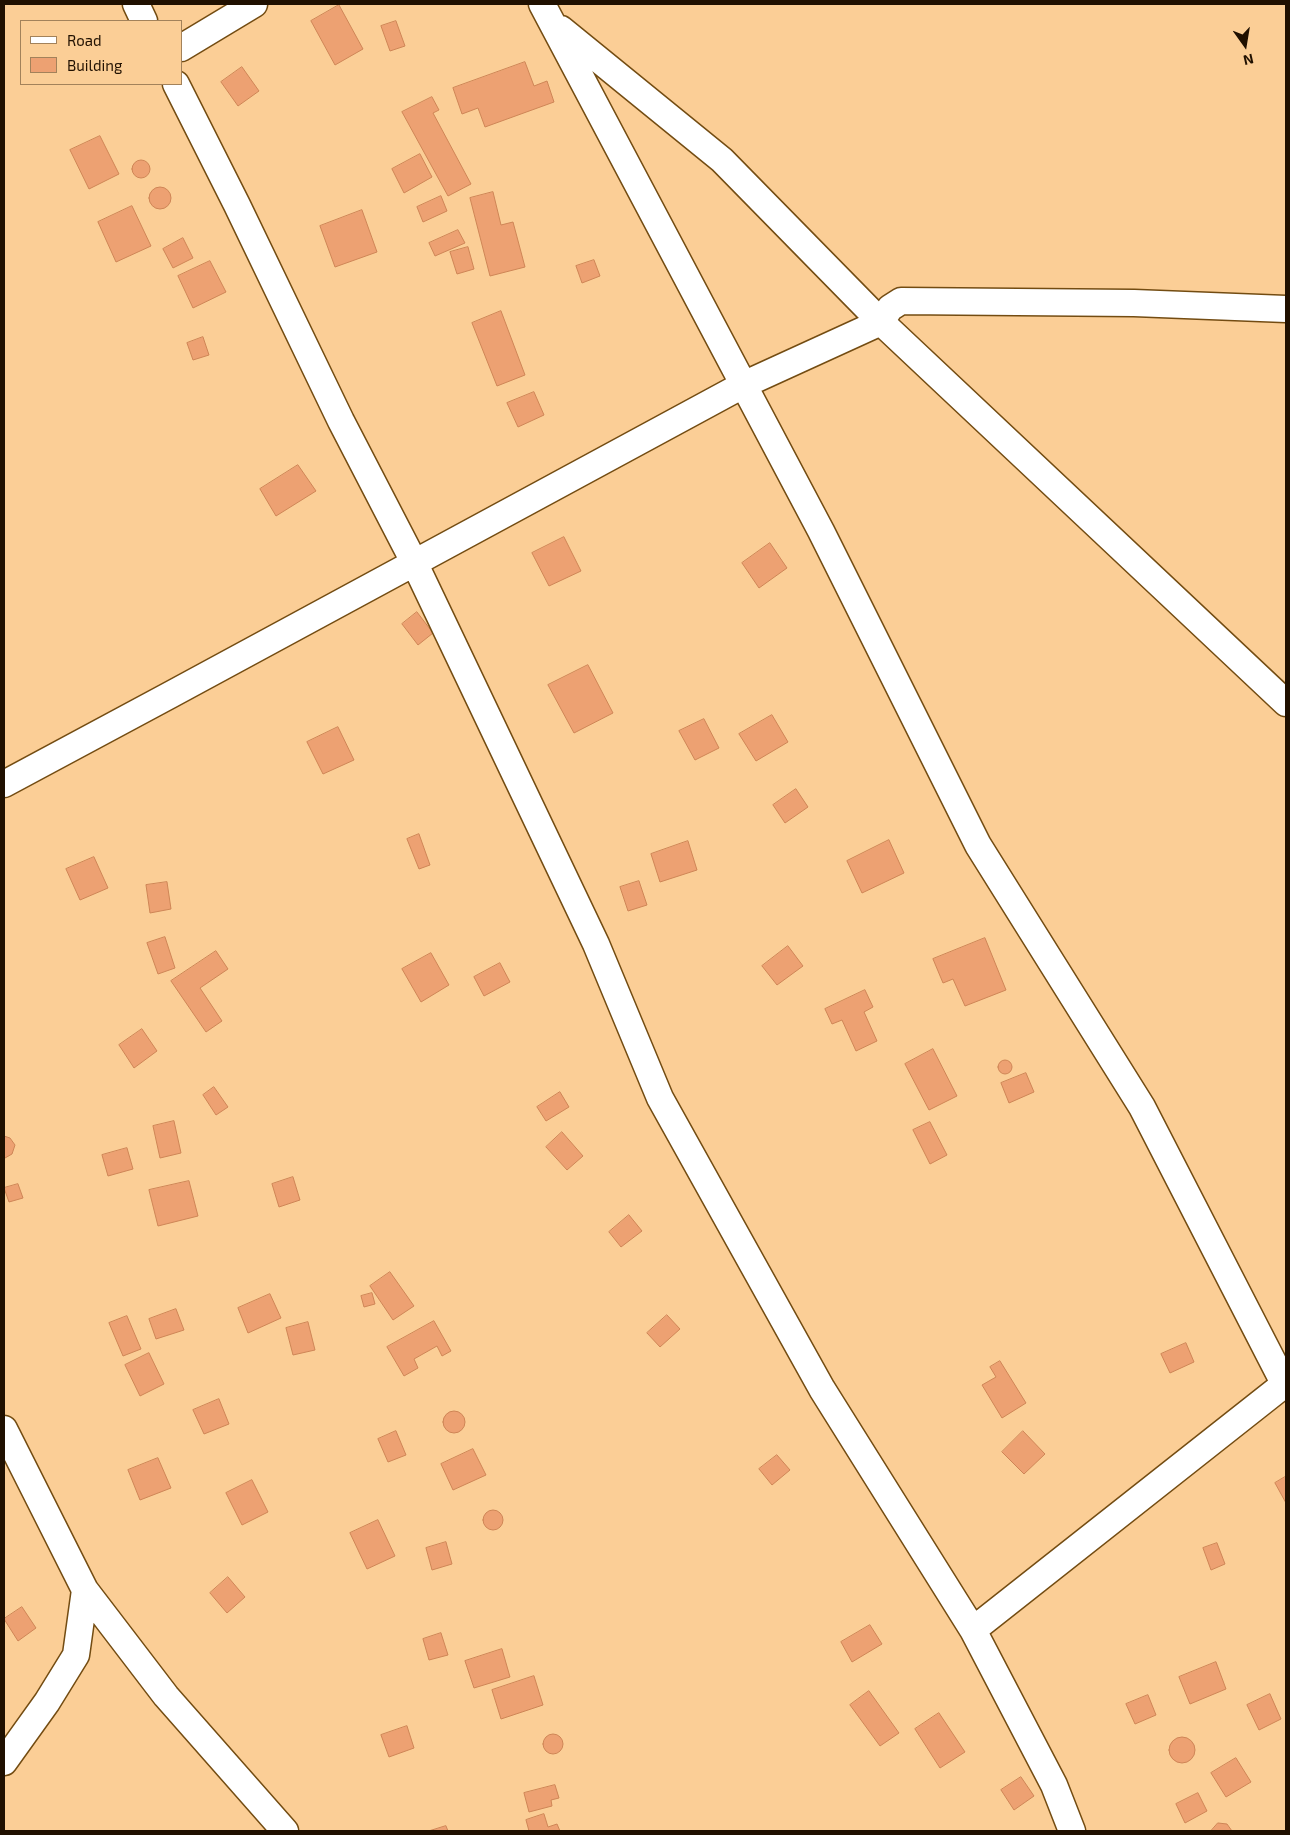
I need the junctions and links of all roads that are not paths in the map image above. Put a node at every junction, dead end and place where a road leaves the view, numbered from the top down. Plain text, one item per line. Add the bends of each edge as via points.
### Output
1 (136, 4) edge
2 (254, 4) edge
3 (547, 13) edge
4 (144, 20) edge
5 (182, 47) edge
6 (177, 85) edge
7 (1286, 309) edge
8 (881, 322) junction
9 (743, 385) junction
10 (414, 562) junction
11 (1286, 703) edge
12 (4, 784) edge
13 (1286, 1385) edge
14 (4, 1428) edge
15 (86, 1590) junction
16 (973, 1630) junction
17 (4, 1762) edge
18 (285, 1831) edge
19 (1072, 1831) edge

1 - 4 street
2 - 5 street
3 - 8 street via 722,160
3 - 9 street
6 - 10 street via 341,421
7 - 8 street via 1134,302 901,301 890,308
8 - 9 street
8 - 11 street
9 - 10 street
9 - 13 street via 821,530 978,845 1142,1107
10 - 12 street
10 - 16 street via 596,944 660,1098 822,1389
13 - 16 street
14 - 15 street
15 - 17 street via 76,1654
15 - 18 street via 166,1696
16 - 19 street via 1054,1784

